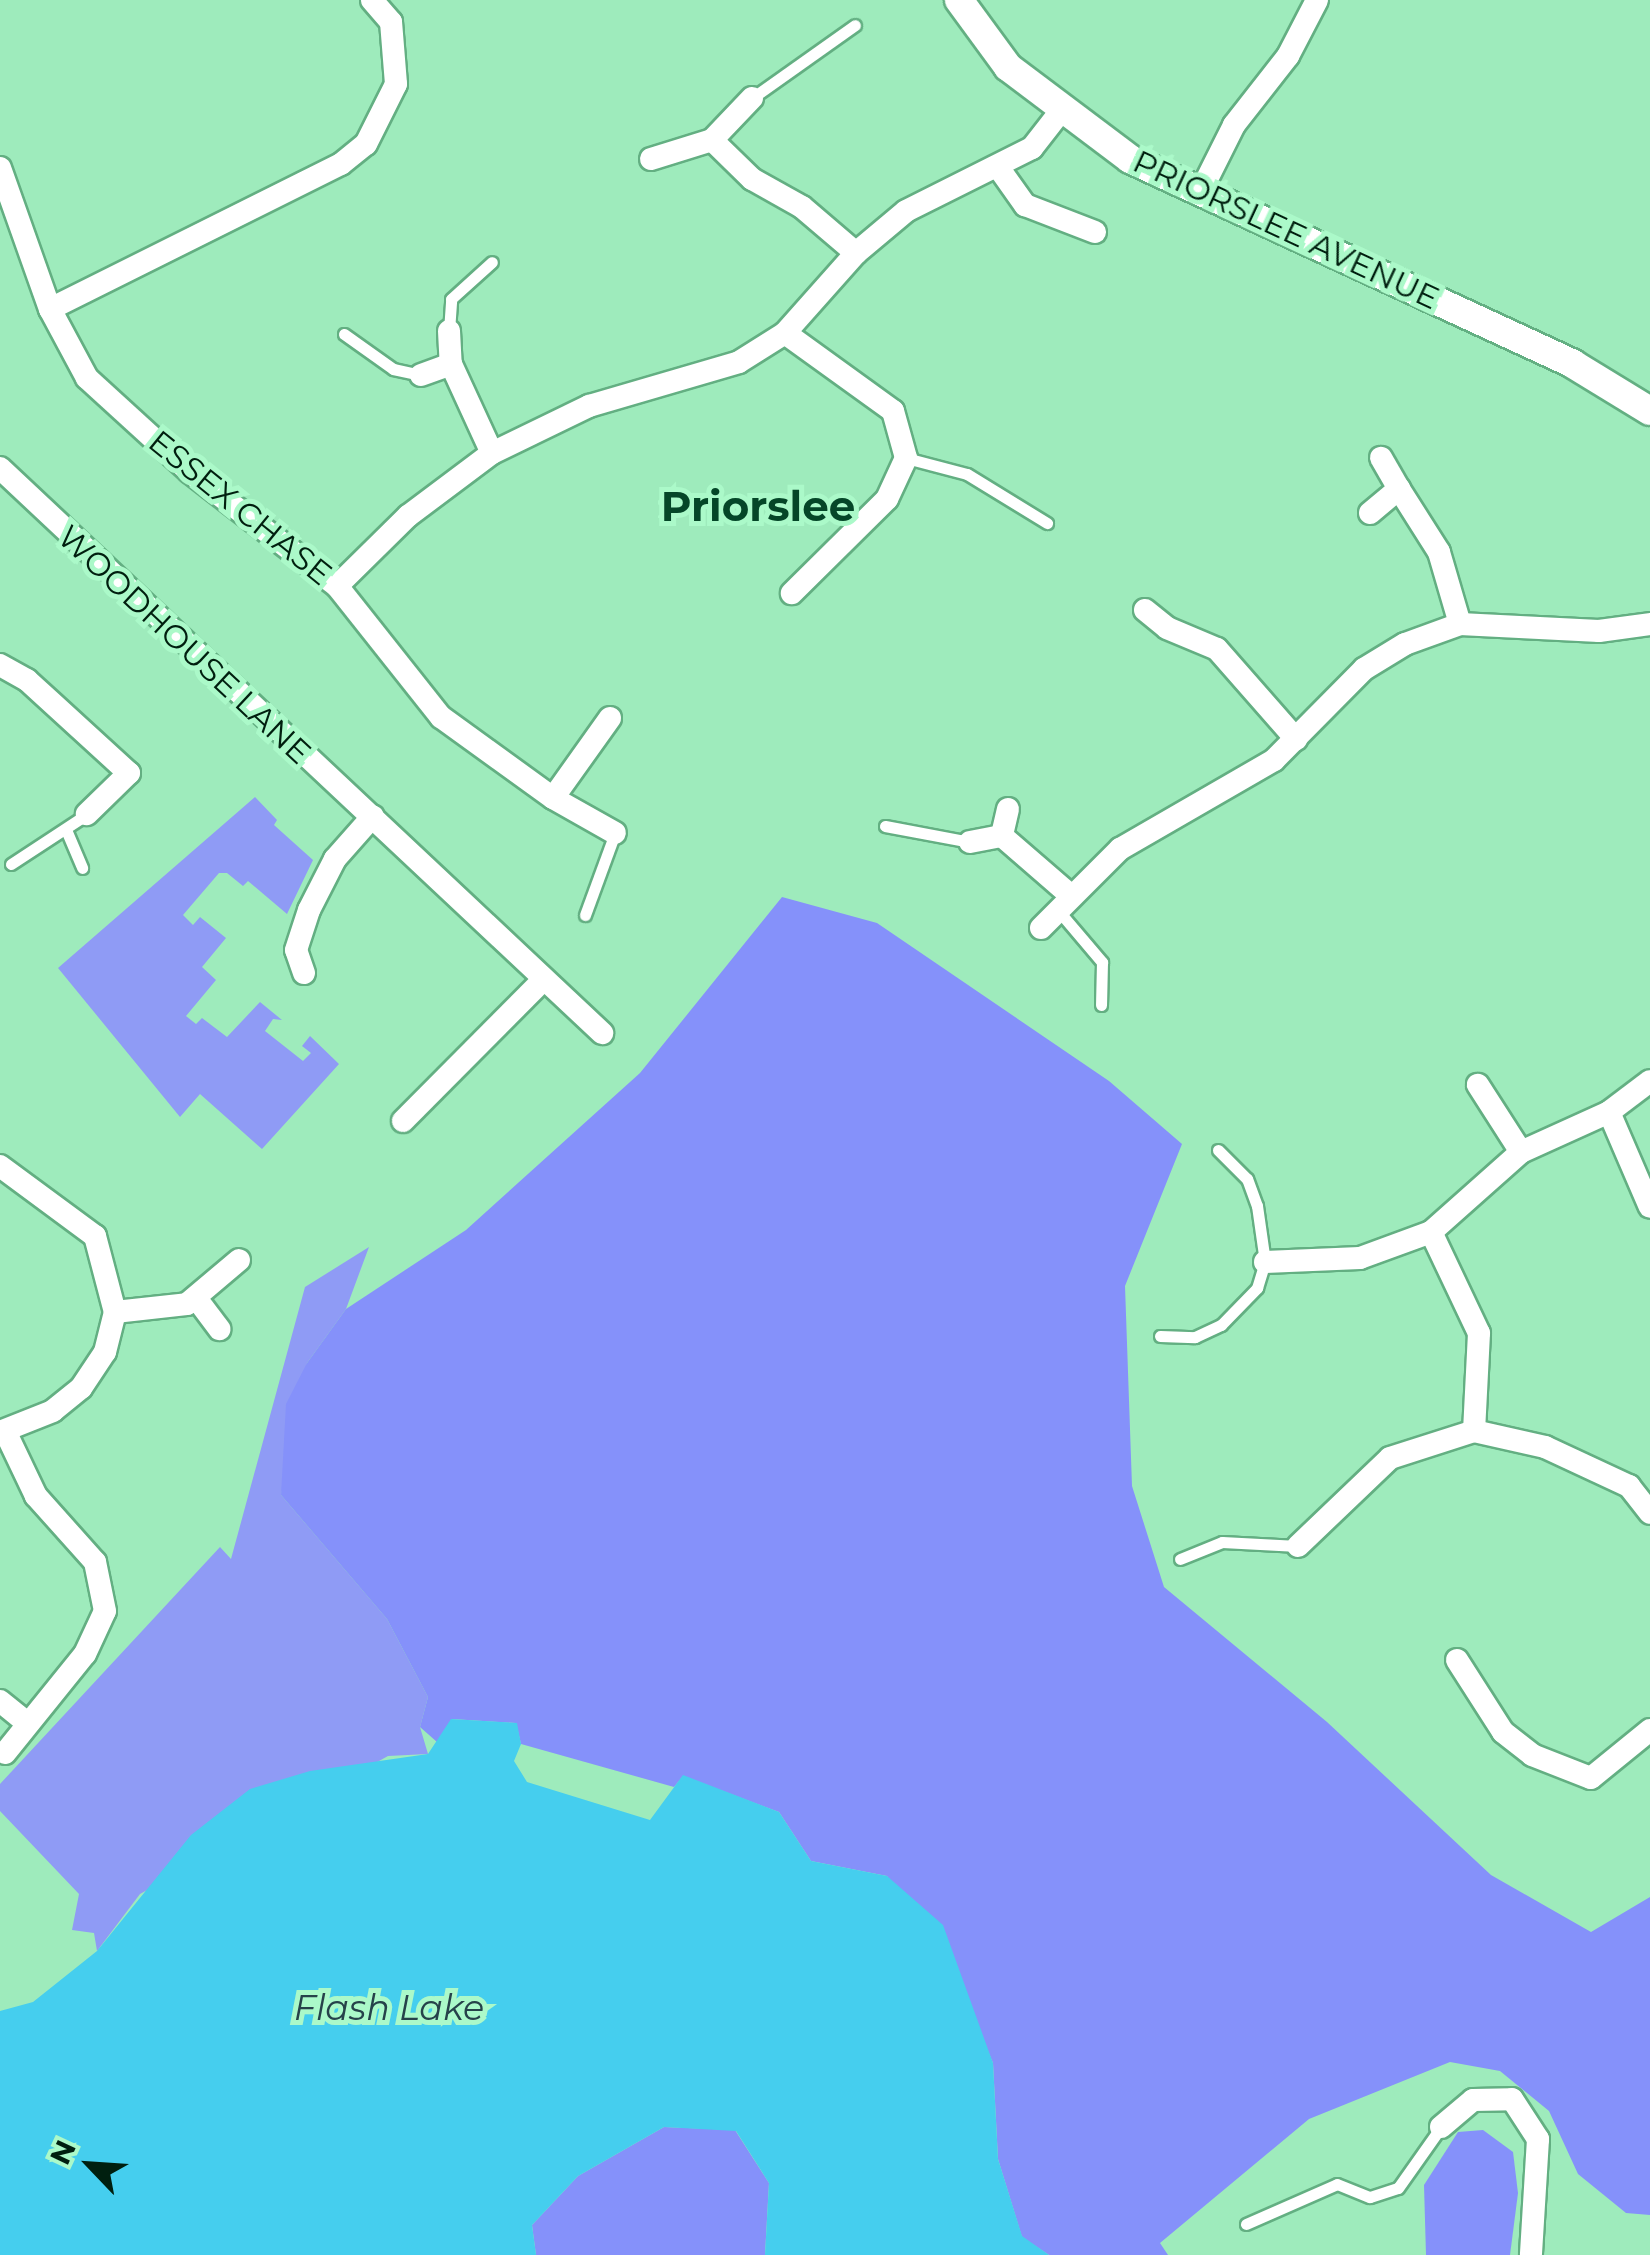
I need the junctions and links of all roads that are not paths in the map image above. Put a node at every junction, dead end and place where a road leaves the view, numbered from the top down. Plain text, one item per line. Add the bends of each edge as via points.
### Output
1 (372, 0) edge
2 (960, 0) edge
3 (1317, 0) edge
4 (855, 26) dead end
5 (752, 98) joint
6 (1060, 112) junction
7 (712, 140) junction
8 (651, 159) dead end
9 (998, 167) junction
10 (0, 168) edge
11 (1201, 191) junction
12 (1096, 232) dead end
13 (856, 253) junction
14 (492, 262) dead end
15 (50, 309) junction
16 (449, 331) joint
17 (785, 332) junction
18 (344, 334) dead end
19 (451, 364) junction
20 (421, 375) joint
21 (1650, 411) edge
22 (492, 454) junction
23 (906, 458) junction
24 (1380, 458) dead end
25 (0, 468) edge
26 (1400, 489) junction
27 (1370, 513) dead end
28 (1047, 523) dead end
29 (337, 586) junction
30 (792, 593) dead end
31 (1145, 610) dead end
32 (1460, 624) junction
33 (1650, 624) edge
34 (0, 664) edge
35 (610, 718) dead end
36 (1296, 739) junction
37 (129, 773) junction
38 (144, 792) dead end
39 (552, 798) junction
40 (1008, 808) dead end
41 (87, 814) joint
42 (373, 816) junction
43 (885, 826) dead end
44 (68, 832) junction
45 (614, 833) joint
46 (1002, 836) junction
47 (970, 842) joint
48 (11, 864) dead end
49 (82, 868) dead end
50 (1064, 902) junction
51 (585, 915) dead end
52 (1040, 928) dead end
53 (272, 955) dead end
54 (544, 979) junction
55 (1101, 1006) dead end
56 (602, 1033) dead end
57 (1650, 1081) edge
58 (1478, 1084) dead end
59 (1609, 1112) junction
60 (403, 1121) dead end
61 (1218, 1150) dead end
62 (1521, 1152) junction
63 (0, 1166) edge
64 (1650, 1207) edge
65 (1431, 1232) junction
66 (239, 1260) dead end
67 (1265, 1262) junction
68 (196, 1298) junction
69 (116, 1312) junction
70 (219, 1329) dead end
71 (1160, 1336) dead end
72 (1474, 1430) junction
73 (3, 1431) edge
74 (1650, 1512) edge
75 (1298, 1546) joint
76 (1180, 1559) dead end
77 (1456, 1660) dead end
78 (0, 1700) edge
79 (28, 1724) junction
80 (1650, 1730) edge
81 (5, 1753) dead end
82 (1441, 2127) joint
83 (1246, 2224) dead end
84 (1531, 2255) edge

1 - 15 street via 391,22 396,84 366,144 341,164
2 - 6 street, PRIORSLEE AVENUE via 1008,67
3 - 11 street via 1288,56 1234,125
4 - 5 lane
5 - 7 street
6 - 9 street via 1032,148
6 - 11 street, PRIORSLEE AVENUE via 1130,159
7 - 8 street
7 - 13 street via 752,180 802,207
9 - 12 street via 1026,206
9 - 13 street via 906,210
10 - 15 street, ESSEX CHASE
11 - 21 street, PRIORSLEE AVENUE via 1573,364
13 - 17 street
14 - 16 lane via 451,300
15 - 29 street, ESSEX CHASE via 87,378 190,472
16 - 19 street
17 - 22 street via 740,362 589,406
17 - 23 street via 893,412
18 - 20 lane via 393,369
19 - 20 street
19 - 22 street
22 - 29 street via 408,516
23 - 28 lane via 967,474
23 - 30 street via 887,499
24 - 26 street
25 - 42 street, WOODHOUSE LANE via 133,599
26 - 27 street
26 - 32 street via 1439,552
29 - 39 street, ESSEX CHASE via 441,716
31 - 36 street via 1167,628 1217,649
32 - 33 street via 1599,631
32 - 36 street via 1364,668
34 - 37 street via 27,680
35 - 39 street
36 - 50 street via 1256,774 1120,848
37 - 38 street
37 - 41 street
39 - 45 street, ESSEX CHASE
40 - 46 street
41 - 44 lane
42 - 53 street via 335,859 300,961
42 - 54 street, WOODHOUSE LANE
43 - 47 lane
44 - 48 lane via 33,845
44 - 49 lane
45 - 51 lane
46 - 47 street
46 - 50 street
50 - 52 street
50 - 55 lane via 1102,962
54 - 56 street, WOODHOUSE LANE
54 - 60 street
57 - 59 street
58 - 62 street
59 - 62 street
59 - 64 street
61 - 67 lane via 1253,1192
62 - 65 street
63 - 69 street via 96,1236
65 - 67 street via 1360,1258
65 - 72 street via 1479,1332
66 - 68 street
67 - 71 lane via 1257,1288 1221,1325 1195,1337
68 - 69 street
68 - 70 street
69 - 73 street via 105,1352 81,1388 53,1410
72 - 74 street via 1544,1447 1629,1486
72 - 75 street via 1390,1458
73 - 79 street via 36,1496 94,1562 105,1611 85,1654
75 - 76 lane via 1222,1542
77 - 80 street via 1503,1732 1532,1755 1591,1778
78 - 79 street
79 - 81 street
82 - 83 lane via 1398,2188 1370,2197 1337,2184
82 - 84 street via 1473,2100 1512,2099 1538,2139

